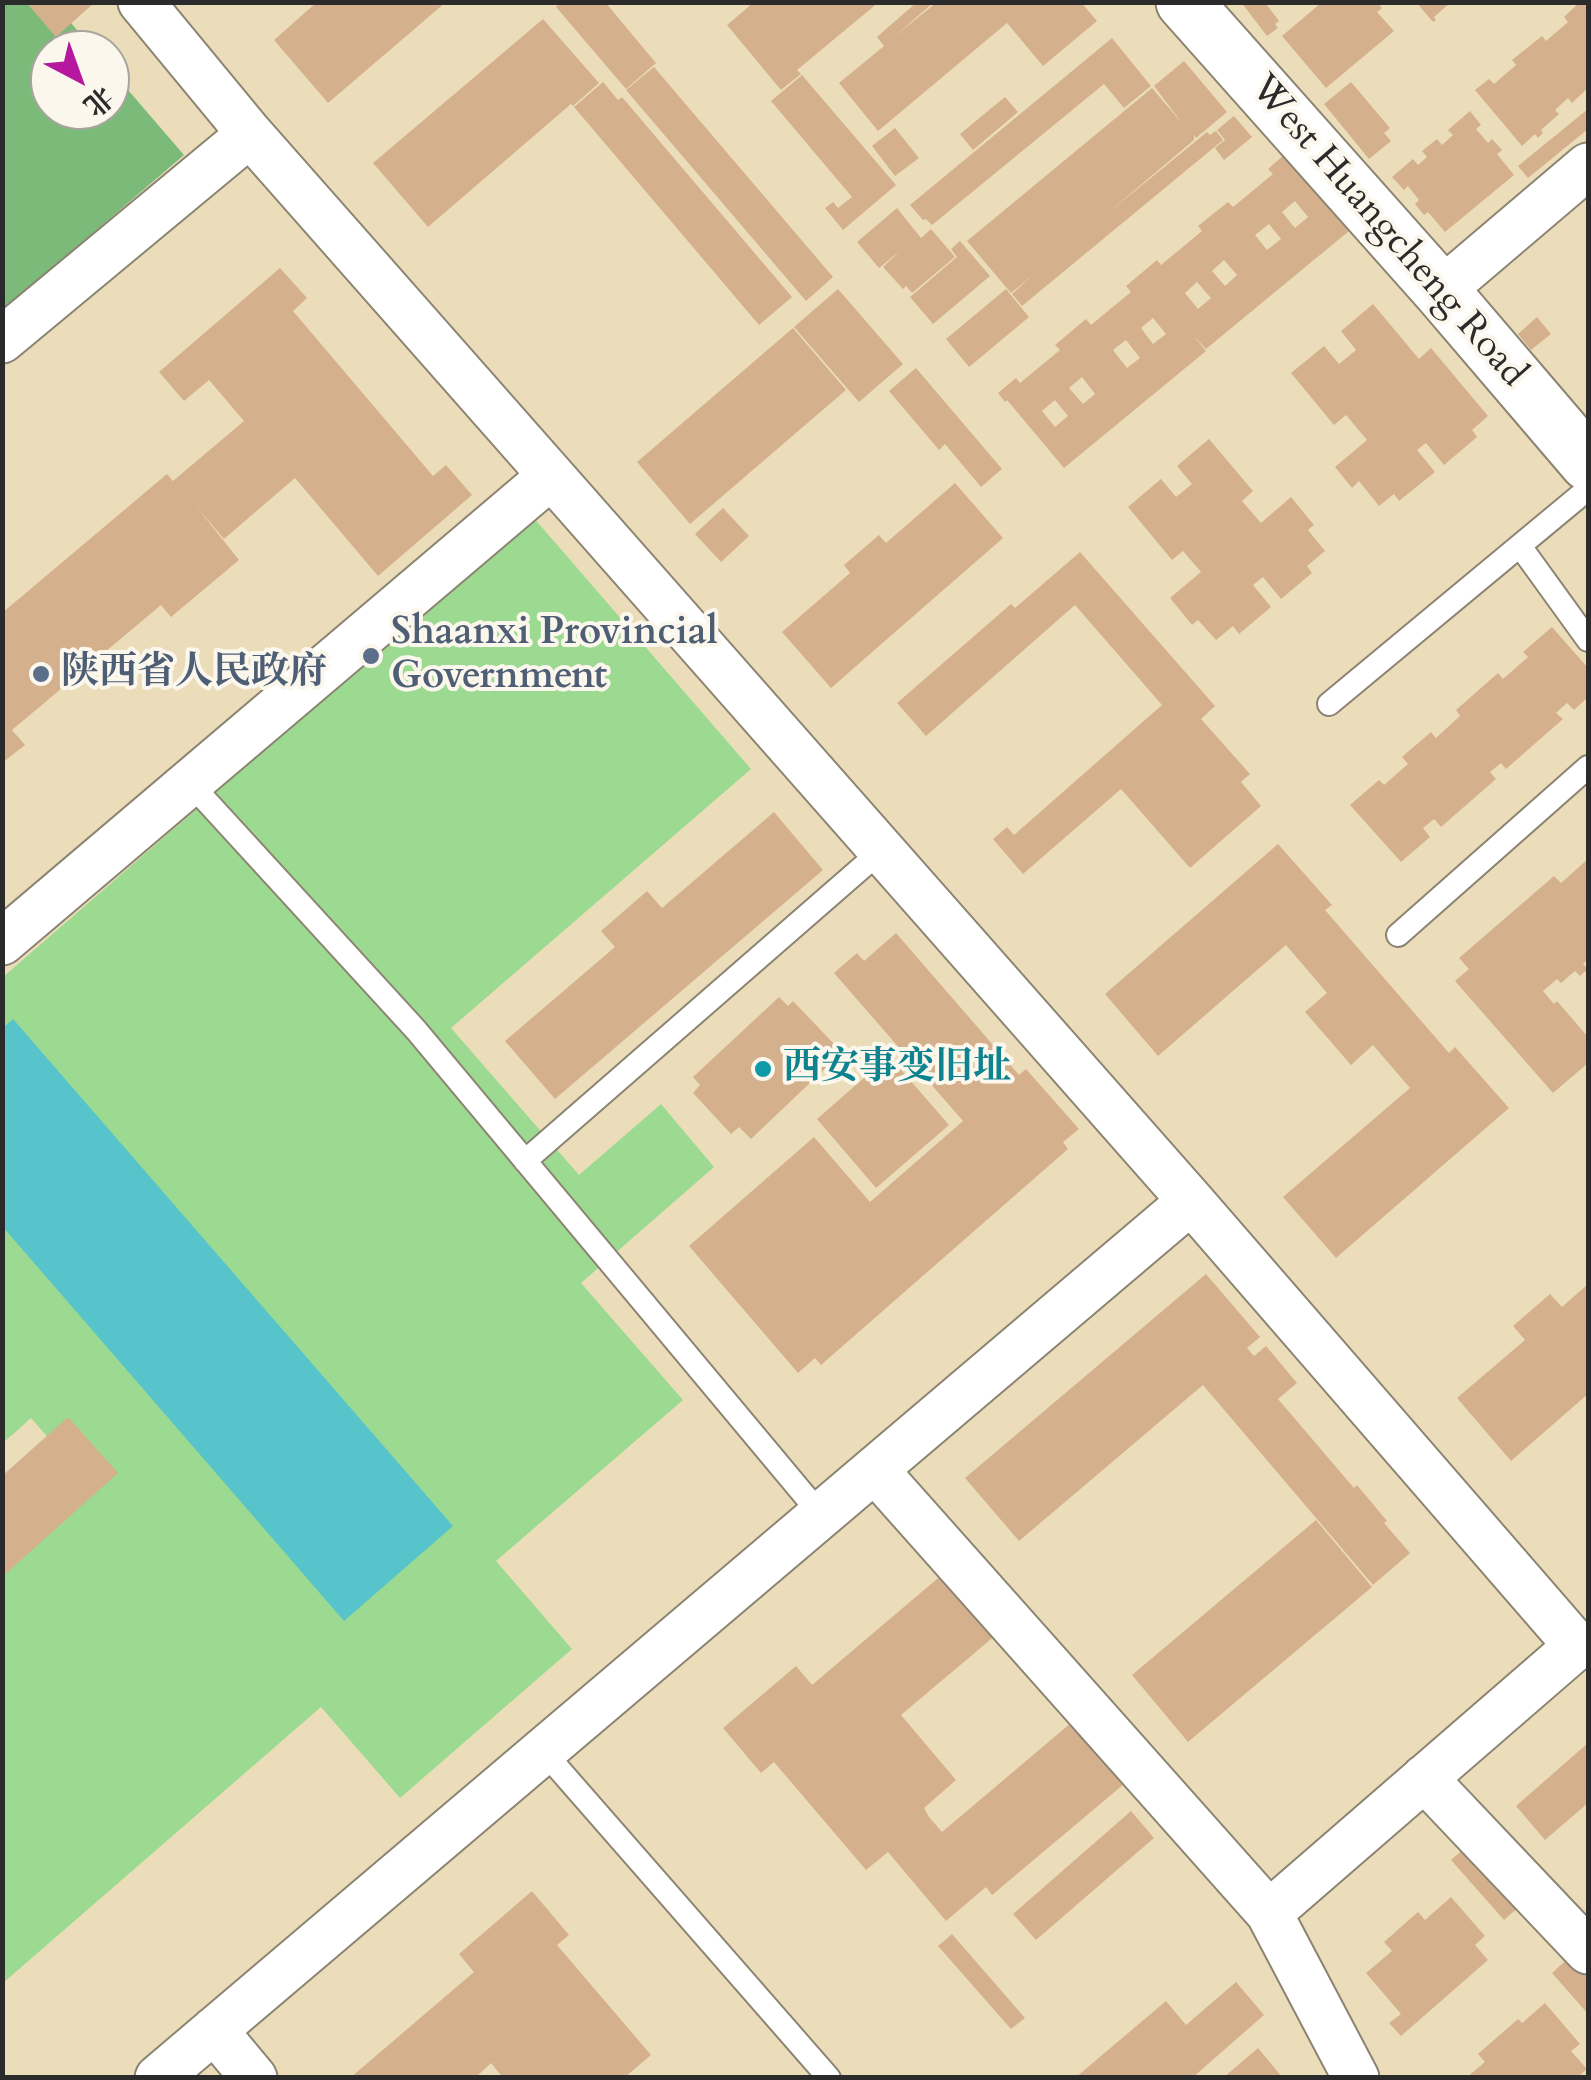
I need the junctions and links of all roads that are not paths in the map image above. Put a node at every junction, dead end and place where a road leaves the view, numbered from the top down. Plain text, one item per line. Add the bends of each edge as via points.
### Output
1 (141, 2) edge
2 (1184, 2) edge
3 (250, 134) junction
4 (1588, 166) edge
5 (1441, 290) junction
6 (2, 340) edge
7 (1588, 463) edge
8 (551, 476) junction
9 (1588, 489) edge
10 (1520, 546) junction
11 (1588, 640) edge
12 (1329, 704) dead end
13 (1588, 766) edge
14 (189, 782) junction
15 (882, 850) junction
16 (1398, 934) dead end
17 (2, 942) edge
18 (525, 1160) junction
19 (1192, 1201) junction
20 (875, 1470) junction
21 (821, 1515) junction
22 (544, 1752) junction
23 (1424, 1778) junction
24 (1269, 1913) junction
25 (1588, 1951) edge
26 (214, 2030) junction
27 (158, 2078) edge
28 (254, 2078) edge
29 (829, 2078) edge
30 (1356, 2078) edge

1 - 3 street
2 - 5 street, West Huangcheng Road
3 - 6 street
3 - 8 street
4 - 5 street
5 - 7 street, West Huangcheng Road
8 - 14 street
8 - 15 street
9 - 10 lane
10 - 11 lane
10 - 12 lane
13 - 16 lane
14 - 17 street
14 - 18 lane
15 - 18 lane
15 - 19 street
18 - 21 lane
19 - 20 street
19 - 23 street via 1577,1646
20 - 21 street
20 - 24 street
21 - 22 street
22 - 26 street
22 - 29 lane
23 - 24 street
23 - 25 street
24 - 30 street
26 - 27 street
26 - 28 street

